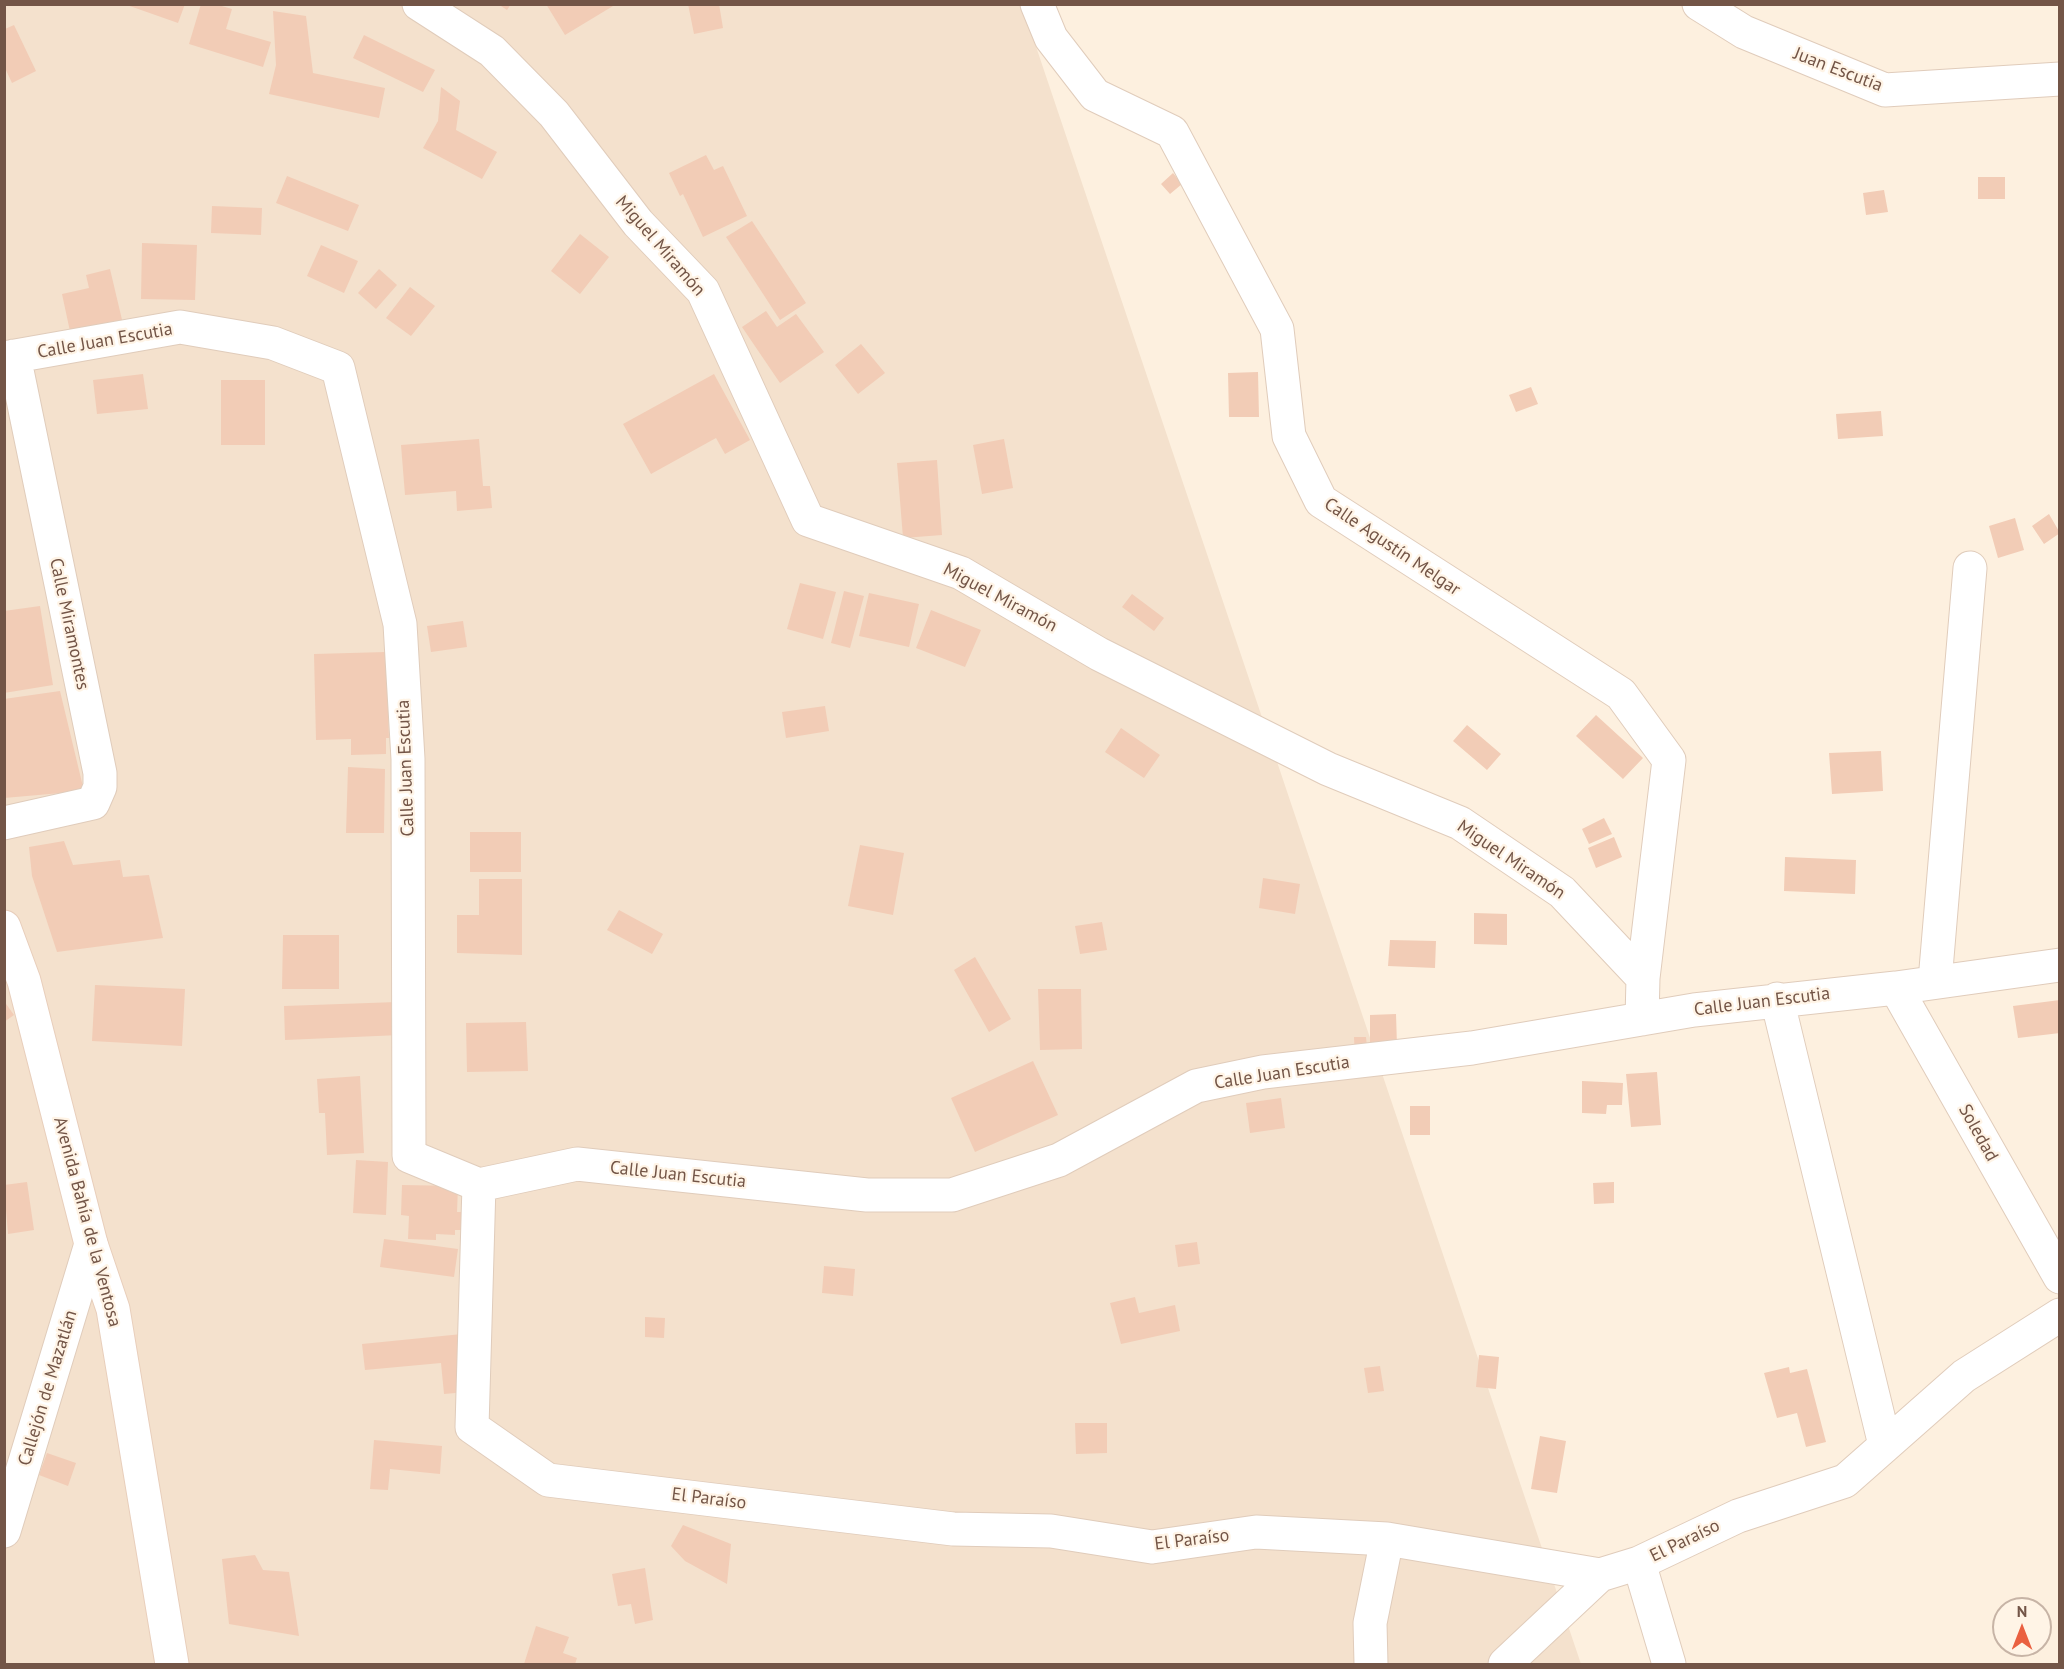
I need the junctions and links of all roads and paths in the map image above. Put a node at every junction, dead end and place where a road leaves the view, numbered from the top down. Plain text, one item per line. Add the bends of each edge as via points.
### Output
1 (419, 4) edge
2 (1037, 4) edge
3 (1699, 4) edge
4 (2060, 79) edge
5 (9, 357) edge
6 (1970, 568) dead end
7 (4, 823) edge
8 (7, 940) edge
9 (2060, 965) edge
10 (1643, 978) junction
11 (1935, 981) junction
12 (1896, 988) junction
13 (1776, 999) junction
14 (1642, 1018) junction
15 (479, 1185) junction
16 (91, 1244) junction
17 (2060, 1277) edge
18 (2060, 1315) edge
19 (1885, 1445) junction
20 (4, 1531) edge
21 (1387, 1539) junction
22 (1639, 1563) junction
23 (1600, 1575) junction
24 (172, 1665) edge
25 (1371, 1665) edge
26 (1505, 1665) edge
27 (1669, 1665) edge

1 - 10 street, Miguel Miramón via 492,51 554,114 638,223 703,291 808,520 962,573 1099,654 1328,769 1460,823 1562,892
2 - 10 street, Calle Agustín Melgar via 1051,38 1095,95 1172,132 1276,329 1289,436 1321,501 1621,694 1669,760
3 - 4 street, Juan Escutia via 1744,32 1885,90
5 - 7 street, Calle Miramontes via 100,787 93,803
5 - 15 street, Calle Juan Escutia via 180,327 273,343 338,368 400,624 408,759 409,1156
6 - 11 street
8 - 16 street, Avenida Bahía de la Ventosa via 24,981
9 - 11 street, Calle Juan Escutia
10 - 14 street
11 - 12 street, Calle Juan Escutia
12 - 13 street, Calle Juan Escutia
12 - 17 street, Soledad
13 - 14 street, Calle Juan Escutia
13 - 19 street
14 - 15 street, Calle Juan Escutia via 1472,1048 1263,1072 1196,1086 1059,1160 952,1195 867,1195 577,1164
15 - 21 street, El Paraíso via 472,1427 548,1480 953,1529 1051,1531 1152,1547 1256,1532
16 - 20 street, Callejón de Mazatlán
16 - 24 street, Avenida Bahía de la Ventosa via 113,1309
18 - 19 street, El Paraíso via 1964,1376
19 - 22 street, El Paraíso via 1845,1481 1738,1515
21 - 23 street, El Paraíso
21 - 25 street via 1370,1623
22 - 23 street, El Paraíso
22 - 27 street
23 - 26 street

